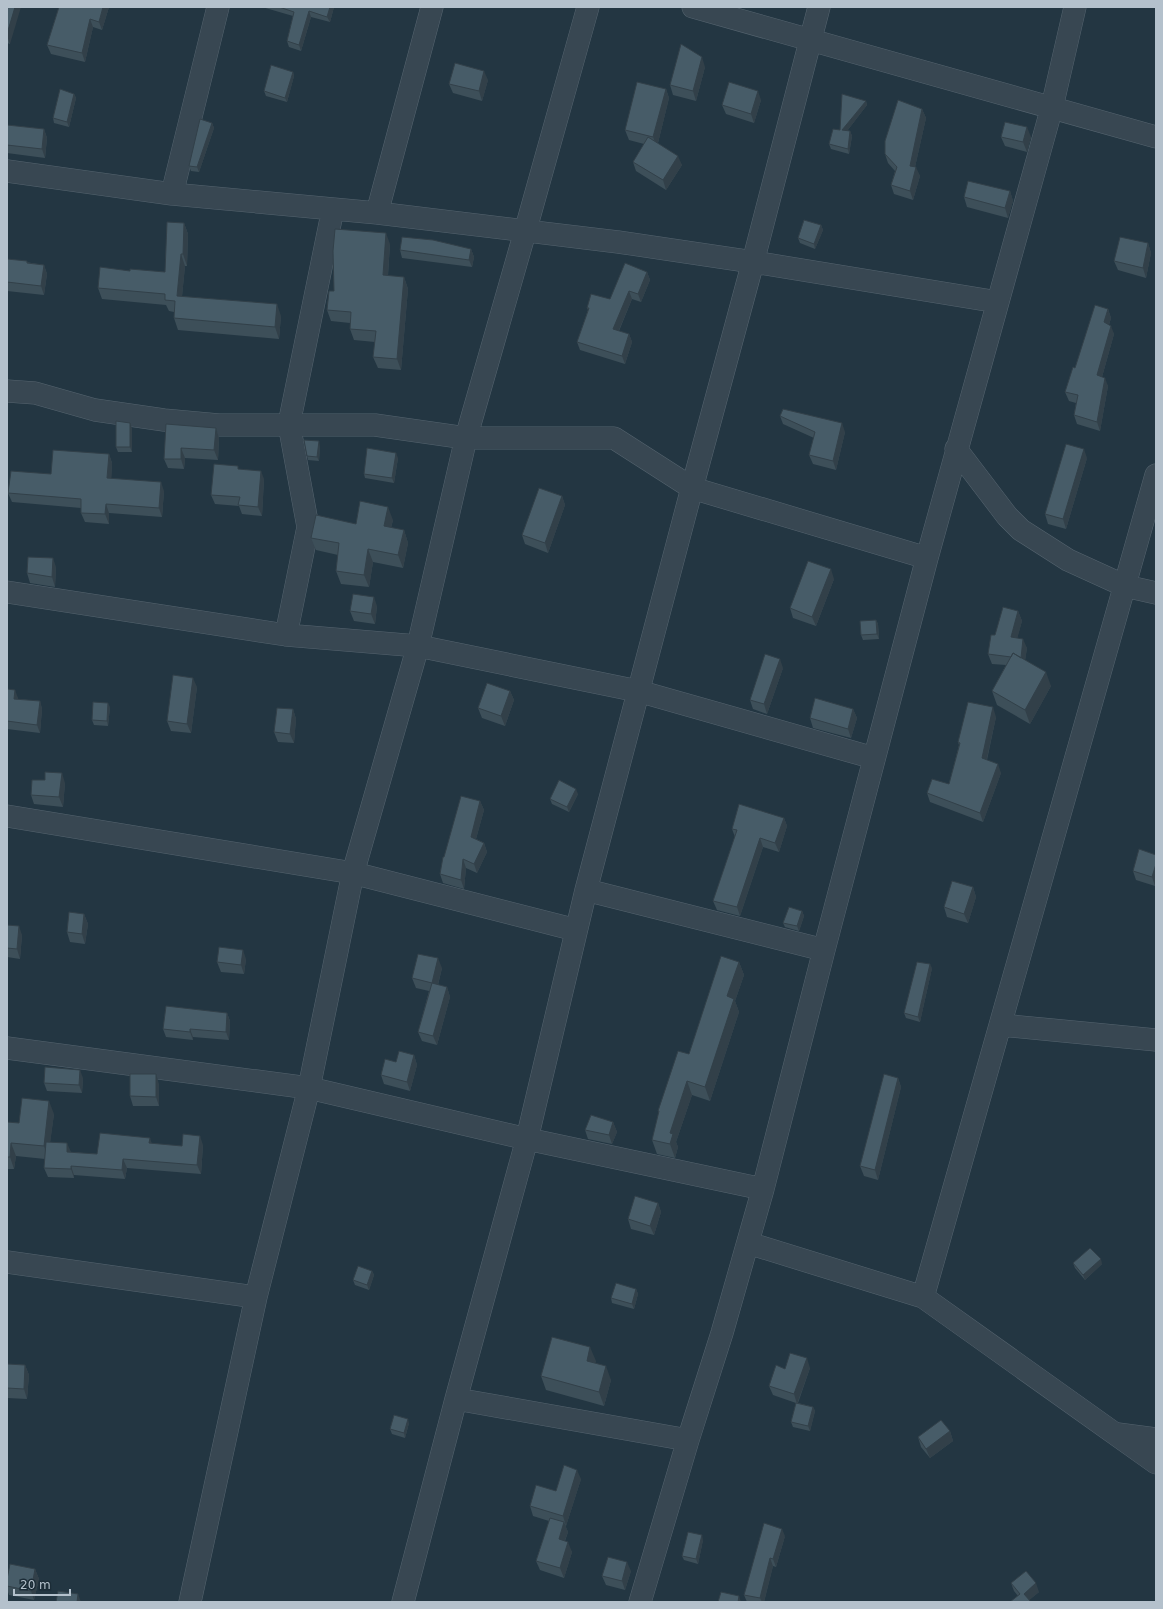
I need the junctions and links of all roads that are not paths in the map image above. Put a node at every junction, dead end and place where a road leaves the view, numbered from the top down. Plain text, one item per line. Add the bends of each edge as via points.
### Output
1 (218, 7) edge
2 (432, 7) edge
3 (588, 7) edge
4 (692, 7) edge
5 (819, 7) edge
6 (1075, 7) edge
7 (809, 39) junction
8 (1052, 106) junction
9 (1156, 137) edge
10 (7, 171) edge
11 (172, 194) junction
12 (333, 209) junction
13 (377, 213) junction
14 (525, 232) junction
15 (753, 262) junction
16 (998, 302) junction
17 (7, 392) edge
18 (289, 424) junction
19 (466, 438) junction
20 (956, 449) junction
21 (1156, 475) edge
22 (692, 488) junction
23 (927, 558) junction
24 (1126, 586) junction
25 (7, 592) edge
26 (1156, 592) edge
27 (286, 635) junction
28 (418, 646) junction
29 (638, 691) junction
30 (874, 758) junction
31 (7, 816) edge
32 (353, 873) junction
33 (586, 890) junction
34 (576, 930) junction
35 (824, 950) junction
36 (1001, 1026) junction
37 (1156, 1040) edge
38 (7, 1048) edge
39 (309, 1088) junction
40 (527, 1139) junction
41 (763, 1189) junction
42 (748, 1243) junction
43 (7, 1262) edge
44 (256, 1297) junction
45 (923, 1297) junction
46 (456, 1399) junction
47 (1114, 1434) junction
48 (1156, 1439) edge
49 (688, 1440) junction
50 (1156, 1463) edge
51 (190, 1602) edge
52 (403, 1602) edge
53 (640, 1602) edge

1 - 11 street
2 - 13 street
3 - 14 street
4 - 7 street
5 - 7 street
6 - 8 street
7 - 8 street
7 - 15 street
8 - 9 street
8 - 16 street
10 - 11 street
11 - 12 street
12 - 13 street
12 - 18 street
13 - 14 street
14 - 15 street via 618,242
14 - 19 street
15 - 16 street
15 - 22 street
16 - 20 street
17 - 18 street via 35,393 95,410 164,420 219,424
18 - 19 street via 375,425
18 - 27 street via 308,527
19 - 22 street via 614,438
19 - 28 street
20 - 23 street
20 - 24 street via 1007,516 1021,530 1068,560
21 - 24 street
22 - 23 street
22 - 29 street
23 - 30 street
24 - 26 street
24 - 36 street
25 - 27 street
27 - 28 street
28 - 29 street
28 - 32 street
29 - 30 street
29 - 33 street
30 - 35 street
31 - 32 street
32 - 34 street
32 - 39 street
33 - 34 street
33 - 35 street
34 - 40 street
35 - 41 street
36 - 37 street
36 - 45 street
38 - 39 street
39 - 40 street
39 - 44 street
40 - 41 street
40 - 46 street
41 - 42 street
42 - 45 street
42 - 49 street
43 - 44 street
44 - 51 street
45 - 47 street
46 - 49 street
46 - 52 street
47 - 48 street
47 - 50 street
49 - 53 street

